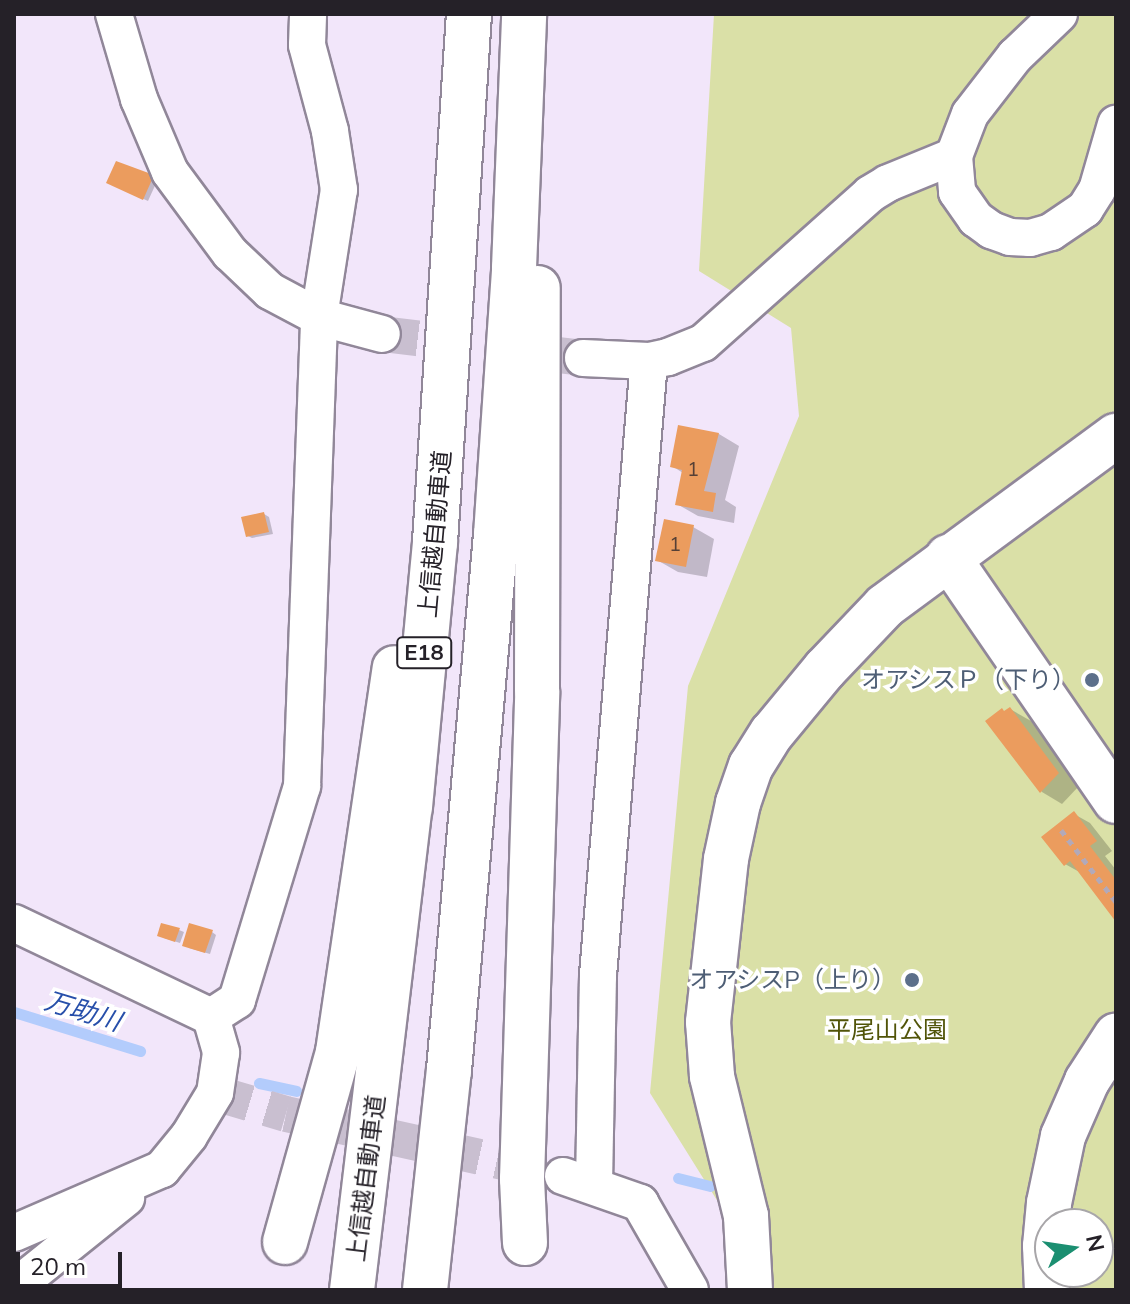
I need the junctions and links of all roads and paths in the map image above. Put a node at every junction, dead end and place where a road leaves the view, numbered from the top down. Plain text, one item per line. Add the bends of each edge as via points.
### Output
1 (114, 14) edge
2 (308, 14) edge
3 (469, 14) edge
4 (524, 14) edge
5 (530, 14) edge
6 (1059, 14) edge
7 (1116, 124) edge
8 (954, 156) junction
9 (455, 260) junction
10 (319, 317) junction
11 (382, 334) tunnel mouth
12 (583, 358) tunnel mouth
13 (649, 361) junction
14 (1116, 436) edge
15 (948, 557) junction
16 (1116, 801) edge
17 (1061, 830) dead end
18 (1116, 902) edge
19 (14, 923) edge
20 (211, 1017) junction
21 (1116, 1036) edge
22 (162, 1169) junction
23 (14, 1233) edge
24 (285, 1242) dead end
25 (525, 1243) dead end
26 (14, 1288) edge
27 (352, 1290) edge
28 (425, 1290) edge
29 (690, 1290) edge
30 (750, 1290) edge
31 (1047, 1290) edge

1 - 10 street via 139,99 170,172 248,273
2 - 10 street via 307,45 339,190
3 - 9 highway, 上信越自動車道 / E18
4 - 28 highway, E18 via 496,535
5 - 25 highway via 540,363 533,883 522,1179
6 - 8 street via 986,91 964,125
7 - 8 street via 1105,169 1085,209 1051,232 1030,238 1010,237 976,219 957,192
8 - 13 street via 870,194 703,343
9 - 24 highway via 338,1052
9 - 27 highway, 上信越自動車道 / E18 via 410,807
10 - 11 street
10 - 20 street via 302,786 237,1000
12 - 13 street
13 - 29 street via 579,1180 640,1203
14 - 15 highway
15 - 16 highway
15 - 30 highway via 885,606 825,669 772,733 751,766 738,803 724,874 708,1022 712,1076 746,1216
17 - 18 path
19 - 20 street
20 - 22 street via 221,1053 215,1093
21 - 31 highway via 1087,1081 1063,1136 1049,1203
22 - 23 street
22 - 26 street

